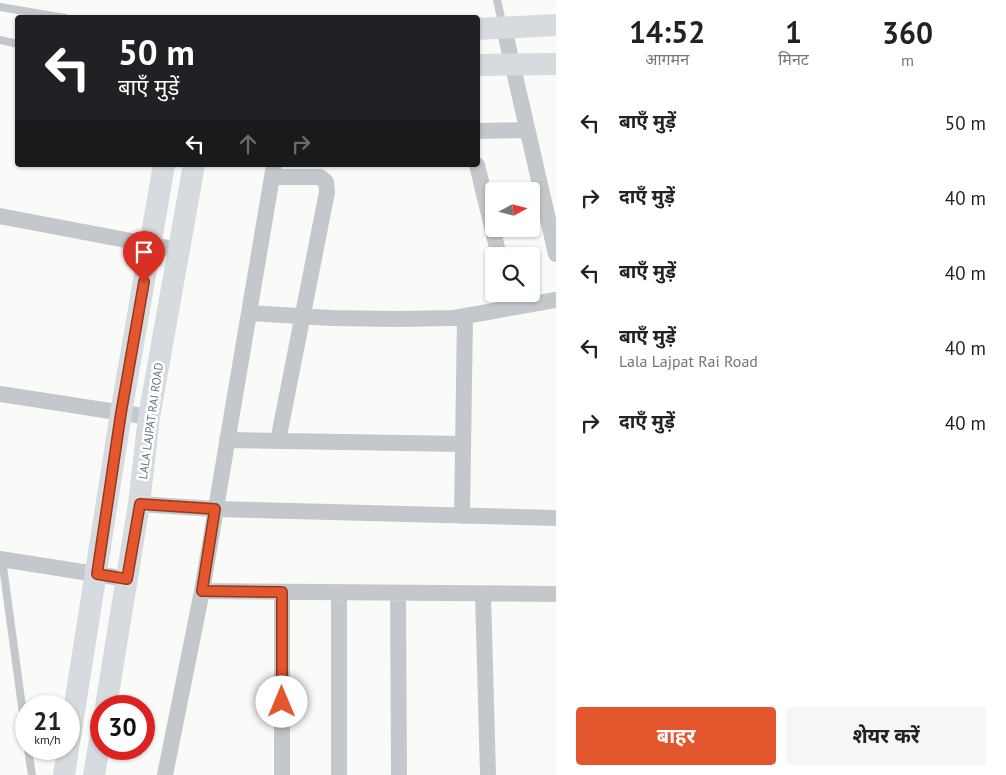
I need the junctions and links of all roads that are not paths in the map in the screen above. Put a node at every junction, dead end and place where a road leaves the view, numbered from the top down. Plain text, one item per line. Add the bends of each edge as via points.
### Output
1 (497, 0) edge
2 (0, 6) edge
3 (49, 15) edge
4 (556, 25) edge
5 (504, 28) junction
6 (480, 29) edge
7 (0, 40) edge
8 (15, 43) edge
9 (511, 64) junction
10 (556, 64) edge
11 (480, 65) edge
12 (527, 130) junction
13 (480, 131) edge
14 (164, 167) edge
15 (194, 167) edge
16 (477, 167) edge
17 (273, 171) edge
18 (0, 216) edge
19 (151, 244) junction
20 (497, 247) edge
21 (179, 250) junction
22 (556, 254) edge
23 (540, 300) edge
24 (556, 300) edge
25 (507, 302) edge
26 (249, 313) junction
27 (302, 316) junction
28 (465, 316) junction
29 (0, 394) edge
30 (121, 413) junction
31 (149, 417) junction
32 (227, 440) junction
33 (278, 441) junction
34 (463, 444) junction
35 (140, 504) junction
36 (215, 509) junction
37 (462, 516) junction
38 (556, 518) edge
39 (1, 559) edge
40 (97, 574) junction
41 (127, 579) junction
42 (202, 591) junction
43 (282, 592) junction
44 (340, 592) junction
45 (398, 593) junction
46 (483, 594) junction
47 (555, 597) edge
48 (20, 695) edge
49 (77, 695) edge
50 (108, 695) edge
51 (30, 760) edge
52 (66, 760) edge
53 (97, 760) edge
54 (32, 775) edge
55 (64, 775) edge
56 (94, 775) edge
57 (165, 775) edge
58 (282, 775) edge
59 (339, 775) edge
60 (399, 775) edge
61 (488, 775) edge

1 - 5 lane
2 - 3 lane
4 - 5 street
5 - 6 street
5 - 9 street
7 - 8 lane
9 - 10 street
9 - 11 street
9 - 12 street
12 - 13 street
12 - 22 street
14 - 19 street
15 - 21 street, LALA LAJPAT RAI ROAD
16 - 20 street
17 - 26 street
17 - 27 street via 320,177 326,182 327,192
18 - 19 street
19 - 21 street
19 - 30 street
21 - 31 street, LALA LAJPAT RAI ROAD
23 - 24 street
25 - 28 street
26 - 27 street
26 - 32 street
27 - 28 street via 397,319
27 - 33 street
28 - 34 street
29 - 30 street
30 - 31 street
30 - 40 street
31 - 35 street, LALA LAJPAT RAI ROAD
32 - 33 street
32 - 36 street
33 - 34 street
34 - 37 street
35 - 36 street
35 - 41 street, LALA LAJPAT RAI ROAD
36 - 37 street
36 - 42 street
37 - 38 street
39 - 40 street
39 - 48 lane
40 - 41 street
40 - 49 street
41 - 50 street, LALA LAJPAT RAI ROAD
42 - 43 street
42 - 57 street
43 - 44 street
43 - 58 street
44 - 45 street
44 - 59 street
45 - 46 street
45 - 60 street
46 - 47 street
46 - 61 street
51 - 54 lane
52 - 55 street
53 - 56 street

